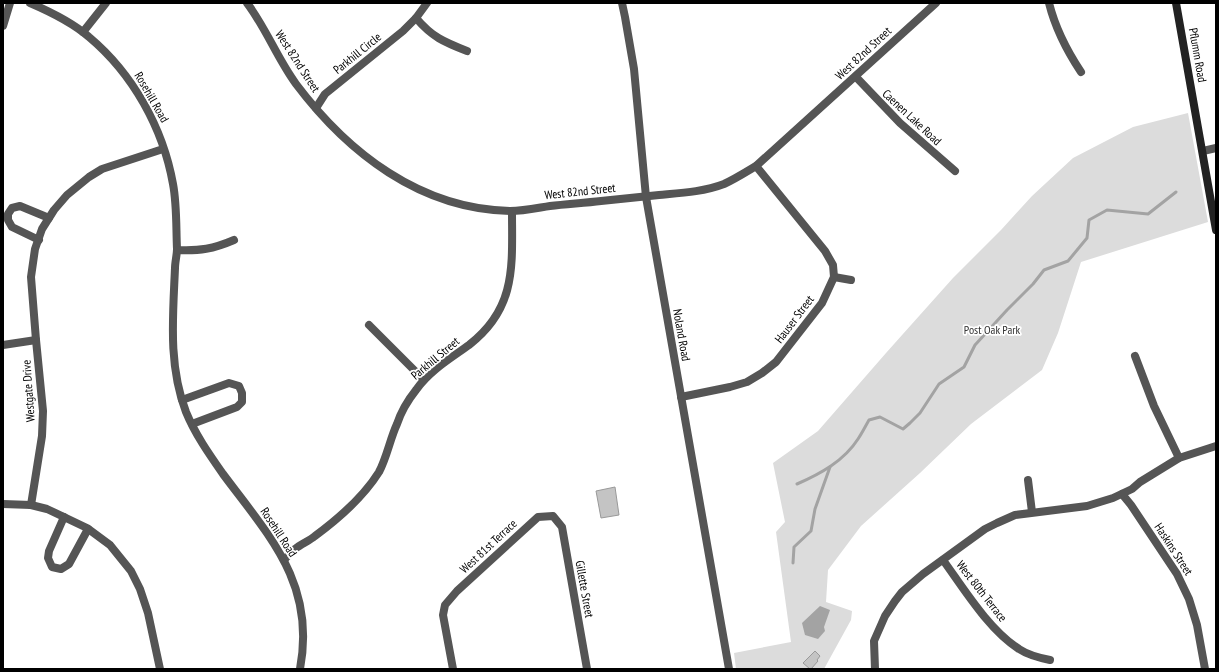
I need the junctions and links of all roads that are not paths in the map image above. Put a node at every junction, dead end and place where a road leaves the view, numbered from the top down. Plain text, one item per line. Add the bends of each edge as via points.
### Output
1 (10, 3) edge
2 (30, 3) edge
3 (106, 3) edge
4 (247, 3) edge
5 (427, 3) edge
6 (622, 3) edge
7 (936, 3) edge
8 (1049, 3) edge
9 (1176, 3) edge
10 (416, 18) junction
11 (3, 26) edge
12 (83, 32) junction
13 (467, 51) dead end
14 (1081, 72) dead end
15 (856, 77) junction
16 (316, 108) junction
17 (1216, 148) edge
18 (163, 149) junction
19 (1203, 151) junction
20 (756, 166) junction
21 (955, 171) dead end
22 (646, 197) junction
23 (512, 211) junction
24 (49, 218) junction
25 (1216, 230) edge
26 (38, 240) junction
27 (234, 240) dead end
28 (177, 250) junction
29 (834, 277) junction
30 (851, 280) dead end
31 (369, 325) dead end
32 (36, 340) junction
33 (3, 345) edge
34 (1135, 356) dead end
35 (424, 380) junction
36 (681, 397) junction
37 (182, 400) junction
38 (192, 424) junction
39 (1216, 446) edge
40 (1179, 458) junction
41 (1028, 480) dead end
42 (1122, 494) junction
43 (3, 504) edge
44 (31, 505) junction
45 (1032, 512) junction
46 (553, 516) joint
47 (64, 517) junction
48 (88, 528) junction
49 (284, 560) junction
50 (943, 560) junction
51 (1050, 660) dead end
52 (160, 669) edge
53 (300, 669) edge
54 (453, 669) edge
55 (587, 669) edge
56 (729, 669) edge
57 (875, 669) edge
58 (1205, 669) edge

1 - 11 street
2 - 12 street, Rosehill Road
3 - 12 street
4 - 16 street, West 82nd Street via 284,66
5 - 10 street, Parkhill Circle
6 - 22 street, Noland Road via 634,69
7 - 15 street, West 82nd Street
8 - 14 street via 1057,27
9 - 19 main road, Pflumm Road
10 - 13 street via 436,37
10 - 16 street, Parkhill Circle via 325,94
12 - 18 street, Rosehill Road via 130,81 150,113
15 - 20 street, West 82nd Street
15 - 21 street, Caenen Lake Road via 900,123
16 - 23 street, West 82nd Street via 334,130 358,151 405,182 454,202 479,208
17 - 19 street
18 - 24 street, Westgate Drive via 102,169 67,195
18 - 28 street, Rosehill Road via 173,185
19 - 25 main road, Pflumm Road
20 - 22 street, West 82nd Street via 724,184 693,192
20 - 29 street via 825,251 833,265
22 - 23 street, West 82nd Street
22 - 36 street, Noland Road
23 - 35 street, Parkhill Street via 512,270 509,287 498,312 477,339
24 - 26 street, Westgate Drive
24 - 26 street via 20,206 12,208 8,214 12,227
26 - 32 street, Westgate Drive via 31,277
27 - 28 street via 208,250
28 - 37 street, Rosehill Road via 172,342 177,384
29 - 30 street
29 - 36 street, Hauser Street via 822,303 776,362 762,373 747,382
31 - 35 street
32 - 33 street
32 - 44 street, Westgate Drive via 43,411 42,436
34 - 40 street via 1154,406
35 - 49 street, Parkhill Street via 404,408 386,457 370,485 335,520
36 - 56 street, Noland Road
37 - 38 street, Rosehill Road
37 - 38 street via 229,383 239,386 242,393 242,402 237,407
38 - 49 street, Rosehill Road via 210,456 272,539
39 - 40 street, West 80th Terrace
40 - 42 street, West 80th Terrace
41 - 45 street
42 - 45 street, West 80th Terrace via 1087,506
42 - 58 street, Haskins Street via 1177,574 1197,625
43 - 44 street
44 - 47 street via 48,509
45 - 50 street, West 80th Terrace via 1015,516 985,529
46 - 54 street, West 81st Terrace via 538,517 445,605 443,614
46 - 55 street, Gillette Street via 562,527
47 - 48 street
47 - 48 street via 49,551 48,558 52,567 61,569 69,564
48 - 52 street via 110,545 131,571 148,613
49 - 53 street, Rosehill Road via 296,587 301,610 303,630
50 - 51 street, West 80th Terrace via 981,612 1010,642 1020,650
50 - 57 street via 902,592 885,616 874,641

